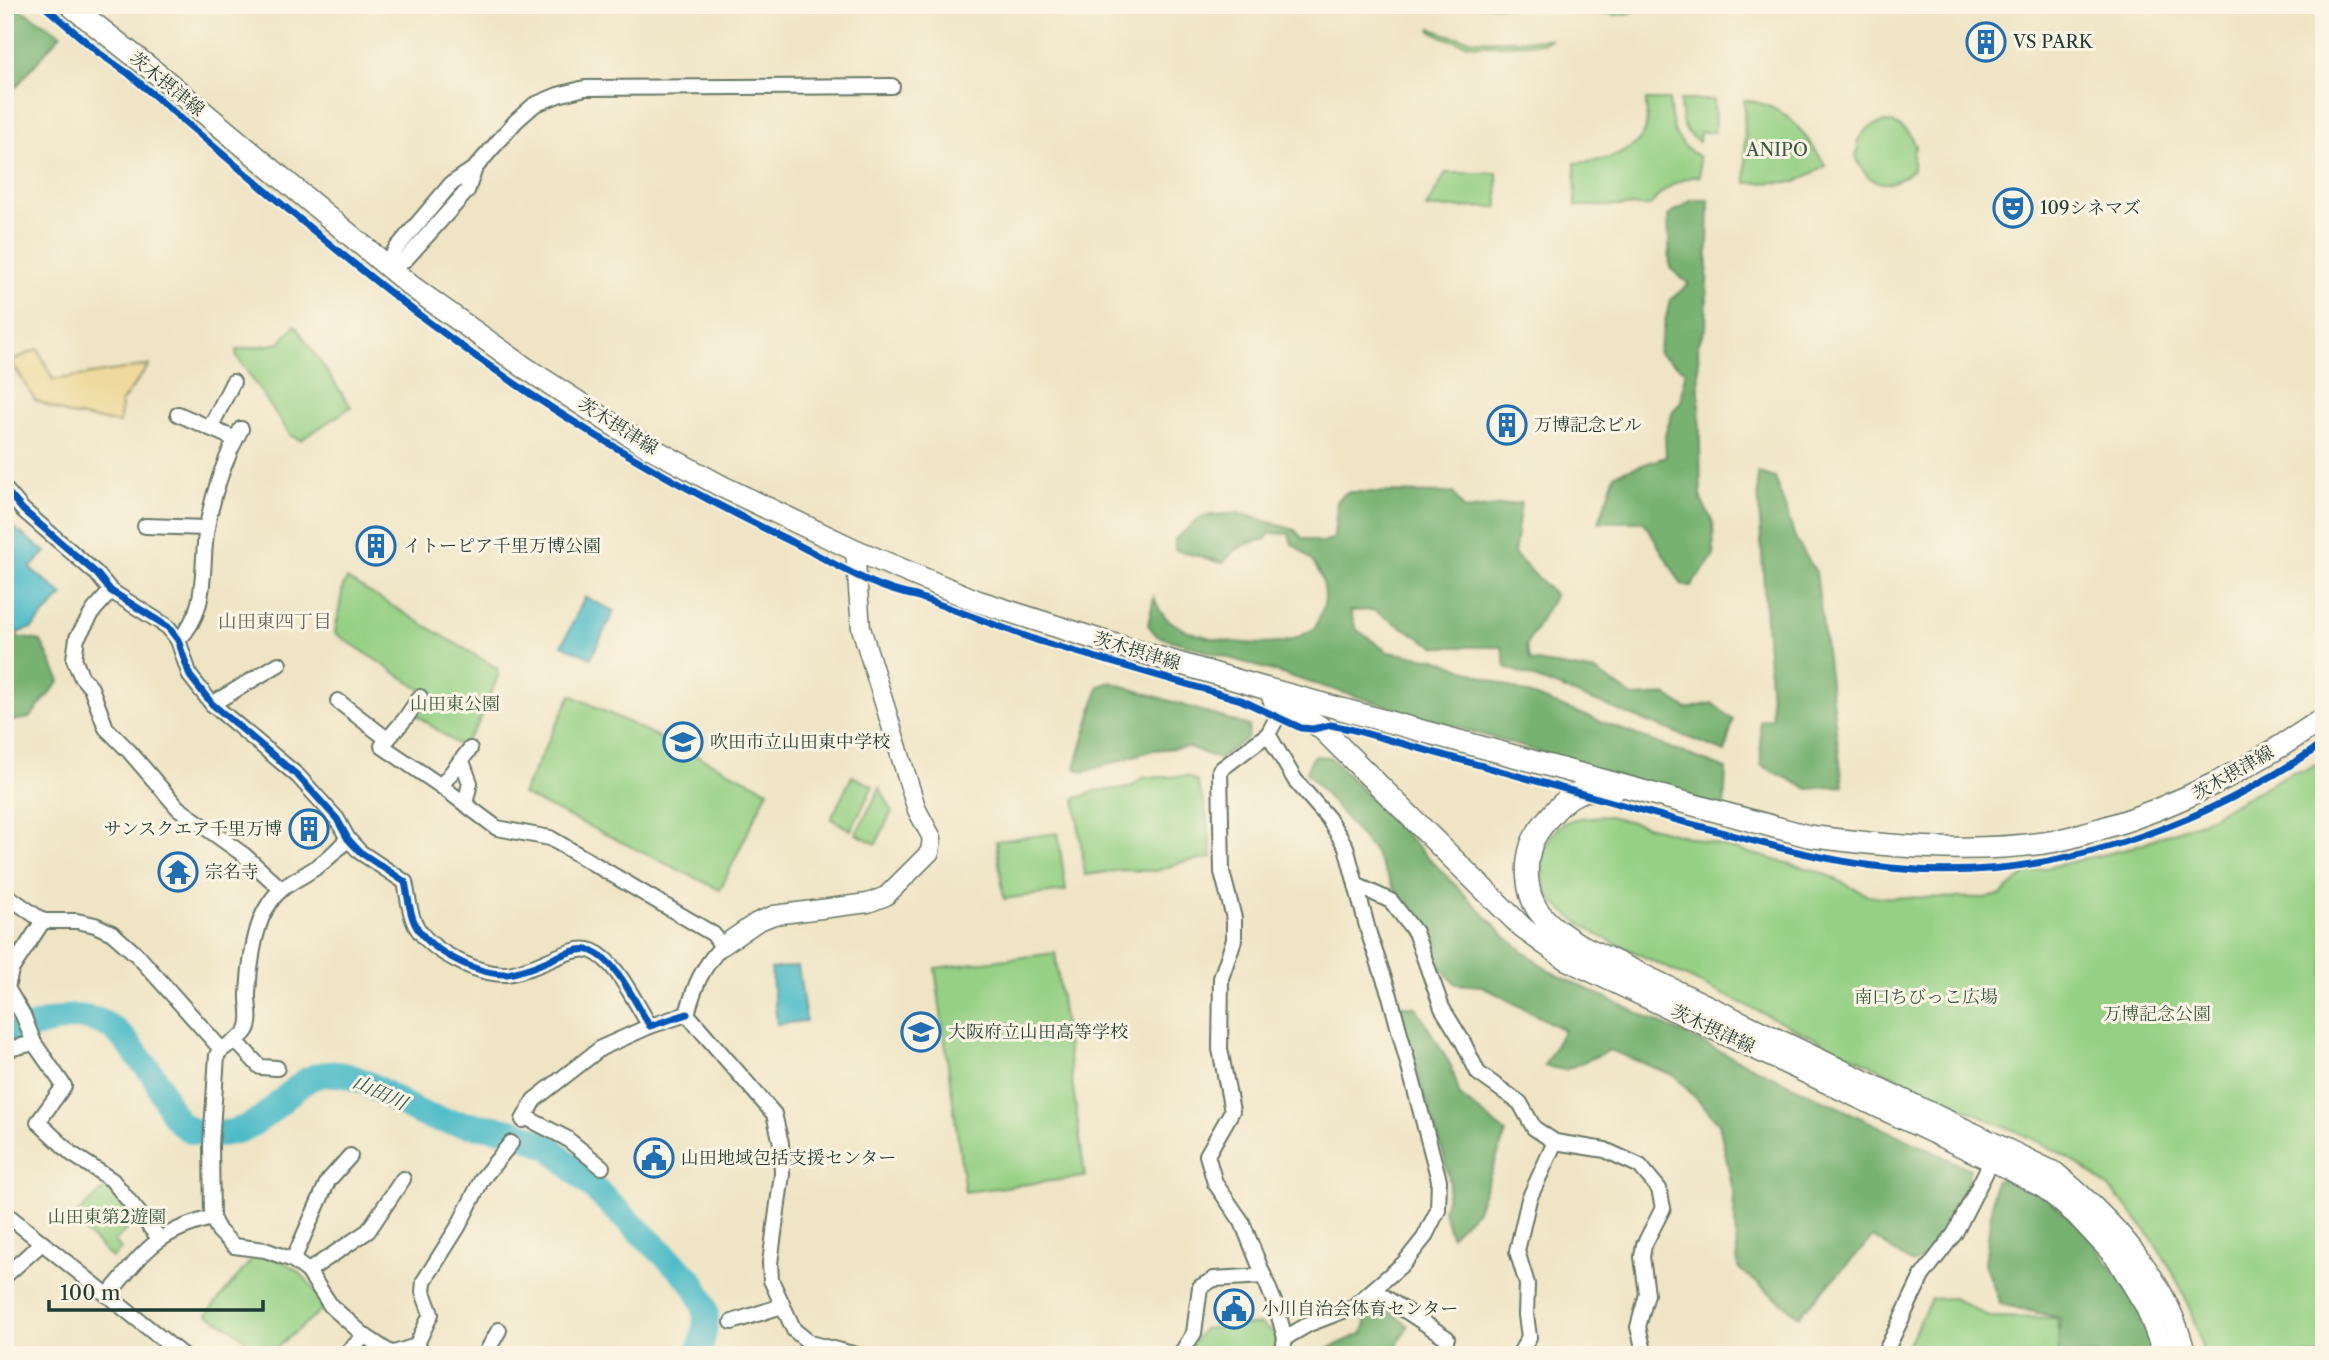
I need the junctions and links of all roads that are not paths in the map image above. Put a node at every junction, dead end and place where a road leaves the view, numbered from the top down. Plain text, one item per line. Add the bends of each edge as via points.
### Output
1 (70, 5) edge
2 (892, 86) dead end
3 (388, 267) junction
4 (233, 382) dead end
5 (178, 414) dead end
6 (210, 428) junction
7 (5, 489) edge
8 (145, 526) dead end
9 (206, 528) junction
10 (855, 550) junction
11 (111, 591) junction
12 (178, 640) junction
13 (279, 664) dead end
14 (1257, 687) junction
15 (420, 697) dead end
16 (338, 701) dead end
17 (212, 704) junction
18 (1284, 705) junction
19 (2324, 718) edge
20 (1268, 734) junction
21 (387, 739) junction
22 (441, 786) junction
23 (1643, 792) junction
24 (465, 804) junction
25 (348, 839) junction
26 (1356, 885) junction
27 (280, 888) junction
28 (5, 894) edge
29 (43, 921) junction
30 (722, 946) junction
31 (687, 1014) junction
32 (650, 1026) junction
33 (236, 1041) junction
34 (34, 1043) junction
35 (221, 1049) junction
36 (5, 1050) edge
37 (277, 1068) dead end
38 (1555, 1142) junction
39 (511, 1143) dead end
40 (1995, 1153) junction
41 (350, 1156) dead end
42 (602, 1167) dead end
43 (402, 1188) dead end
44 (5, 1213) edge
45 (212, 1218) junction
46 (159, 1238) junction
47 (42, 1243) junction
48 (293, 1260) junction
49 (308, 1271) junction
50 (5, 1276) edge
51 (1264, 1276) junction
52 (1374, 1290) junction
53 (108, 1295) junction
54 (782, 1306) junction
55 (732, 1322) dead end
56 (499, 1331) dead end
57 (365, 1336) junction
58 (1285, 1338) junction
59 (1447, 1338) dead end
60 (421, 1350) edge
61 (182, 1355) edge
62 (344, 1355) edge
63 (485, 1355) edge
64 (857, 1355) edge
65 (1180, 1355) edge
66 (1282, 1355) edge
67 (1519, 1355) edge
68 (1645, 1355) edge
69 (1884, 1355) edge
70 (2165, 1355) edge
71 (2185, 1355) edge

1 - 3 main road, 茨木摂津線
2 - 3 street via 585,88 558,95 534,105 516,121 474,168 467,191 406,259
3 - 10 main road, 茨木摂津線 via 524,367 640,442
4 - 6 street
5 - 6 street
6 - 9 street via 238,434
7 - 11 street
8 - 9 street
9 - 12 street via 201,598 189,630
10 - 14 main road, 茨木摂津線 via 977,601
10 - 30 street via 861,628 917,810 932,838 930,852 886,895 868,903 774,915
11 - 12 street via 168,627
11 - 27 street via 77,638 74,659 106,728 178,808 244,855
12 - 17 street via 190,676
13 - 17 street
14 - 18 main road, 茨木摂津線
14 - 23 main road, 茨木摂津線
15 - 21 street
16 - 21 street via 355,722
17 - 25 street via 298,776 337,819
18 - 20 street
18 - 40 main road, 茨木摂津線 via 1320,727 1524,929 1566,960
19 - 23 main road, 茨木摂津線 via 2188,799 2124,822 2042,843 1890,846 1808,836
20 - 26 street via 1346,846
20 - 51 street via 1220,770 1222,872 1234,918 1234,940 1221,978 1220,1049 1232,1111 1207,1156 1215,1183 1242,1222
21 - 22 street via 382,746
22 - 24 street
22 - 24 street via 466,755 470,783
23 - 40 main road, 茨木摂津線 via 1579,792 1551,816 1531,844 1527,877 1536,907 1554,928
24 - 30 street via 497,828 550,838 713,934
25 - 27 street via 317,868
25 - 32 street via 405,882 414,922 426,940 448,955 505,974 589,949 608,959
26 - 38 street via 1391,901 1415,932 1442,1007 1478,1073 1520,1103 1534,1128
26 - 52 street via 1439,1180 1438,1210 1424,1238
27 - 33 street via 265,910 255,940 247,1030
28 - 29 street
29 - 34 street via 10,970 7,988
29 - 35 street via 77,921 112,933
30 - 31 street via 706,964
31 - 32 street
31 - 54 street via 774,1114 782,1174 770,1264
32 - 42 street via 601,1048 534,1100 524,1119 566,1138
33 - 35 street
33 - 37 street via 260,1067
34 - 36 street
34 - 46 street via 64,1086 38,1122 72,1154 112,1180
35 - 45 street via 211,1145
38 - 67 street via 1529,1199 1517,1251 1527,1284 1529,1337
38 - 68 street via 1605,1150 1640,1166 1659,1189 1663,1208 1642,1257 1647,1294 1638,1327
39 - 60 street via 482,1179 424,1281 431,1314
40 - 69 street via 1955,1233 1922,1276
40 - 70 main road, 茨木摂津線 via 2077,1215 2117,1258 2146,1306
40 - 71 main road, 茨木摂津線 via 2054,1173 2089,1201 2132,1248 2165,1299
41 - 48 street via 328,1181
43 - 49 street via 368,1231 353,1235
44 - 47 street
45 - 46 street
45 - 48 street via 233,1246
46 - 53 street
47 - 50 street
47 - 53 street
48 - 49 street
49 - 57 street via 331,1306
51 - 58 street
51 - 65 street via 1214,1279 1200,1287 1194,1333
52 - 58 street via 1353,1307
52 - 59 street
53 - 61 street
54 - 55 street
54 - 64 street via 794,1330 810,1343
56 - 63 street
57 - 60 street via 388,1352
57 - 62 street
58 - 66 street

